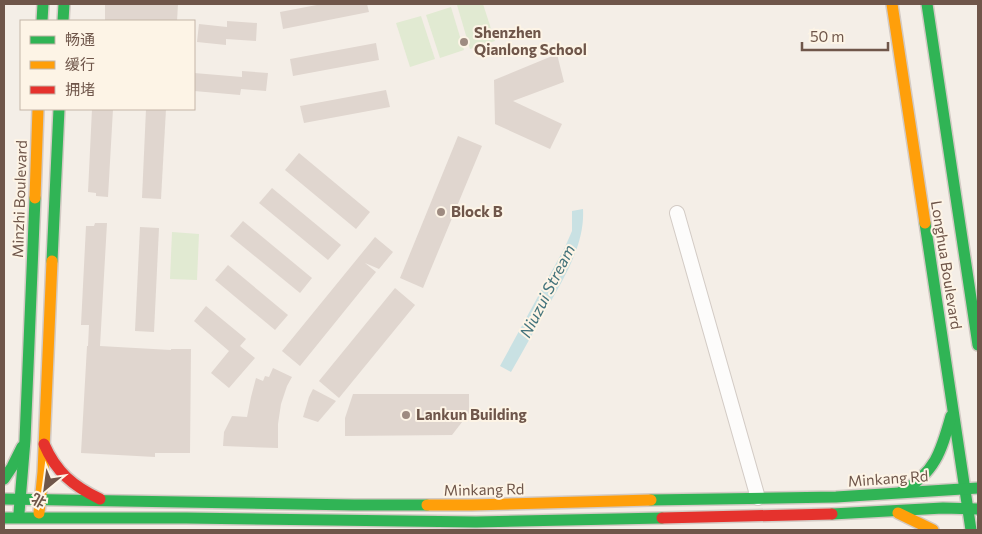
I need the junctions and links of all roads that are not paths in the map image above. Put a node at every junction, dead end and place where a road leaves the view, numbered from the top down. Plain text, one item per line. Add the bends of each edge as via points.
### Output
1 (42, 4) edge
2 (64, 4) edge
3 (892, 4) edge
4 (927, 4) edge
5 (42, 20) edge
6 (63, 20) edge
7 (38, 110) edge
8 (59, 110) edge
9 (677, 213) dead end
10 (978, 345) edge
11 (952, 409) junction
12 (25, 440) junction
13 (44, 444) junction
14 (4, 479) edge
15 (978, 488) edge
16 (965, 490) junction
17 (897, 494) junction
18 (758, 498) junction
19 (4, 499) edge
20 (20, 499) junction
21 (40, 500) junction
22 (103, 500) junction
23 (440, 506) junction
24 (973, 509) edge
25 (890, 511) junction
26 (764, 516) junction
27 (4, 518) edge
28 (18, 518) junction
29 (39, 518) junction
30 (91, 518) junction
31 (446, 526) edge
32 (17, 530) edge
33 (38, 530) edge
34 (68, 530) edge
35 (768, 530) edge
36 (933, 530) edge
37 (971, 530) edge

1 - 5 main road
2 - 6 main road
3 - 11 main road, Longhua Boulevard
4 - 10 main road, Longhua Boulevard
7 - 12 main road, Minzhi Boulevard
8 - 13 main road
9 - 18 street
11 - 16 main road, Longhua Boulevard
11 - 17 main road via 944,440 931,470 916,484
12 - 14 main road
12 - 20 main road, Minzhi Boulevard
13 - 21 main road
13 - 22 main road via 48,456 64,476 75,486
15 - 16 main road, Minkang Rd
16 - 17 main road, Minkang Rd
16 - 24 main road, Longhua Boulevard
17 - 18 main road, Minkang Rd
18 - 23 main road, Minkang Rd
19 - 20 main road, Minkang Rd
20 - 21 main road, Minkang Rd
20 - 28 main road, Minzhi Boulevard
21 - 22 main road, Minkang Rd
21 - 29 main road
22 - 23 main road, Minkang Rd
23 - 31 street
24 - 25 main road, Minkang Rd
24 - 37 main road, Longhua Boulevard
25 - 26 main road, Minkang Rd
25 - 36 main road
26 - 31 main road, Minkang Rd
26 - 35 street
27 - 28 main road, Minkang Rd
28 - 29 main road, Minkang Rd
28 - 32 main road, Minzhi Boulevard
29 - 30 main road, Minkang Rd
29 - 33 main road
30 - 31 main road, Minkang Rd
30 - 34 main road

